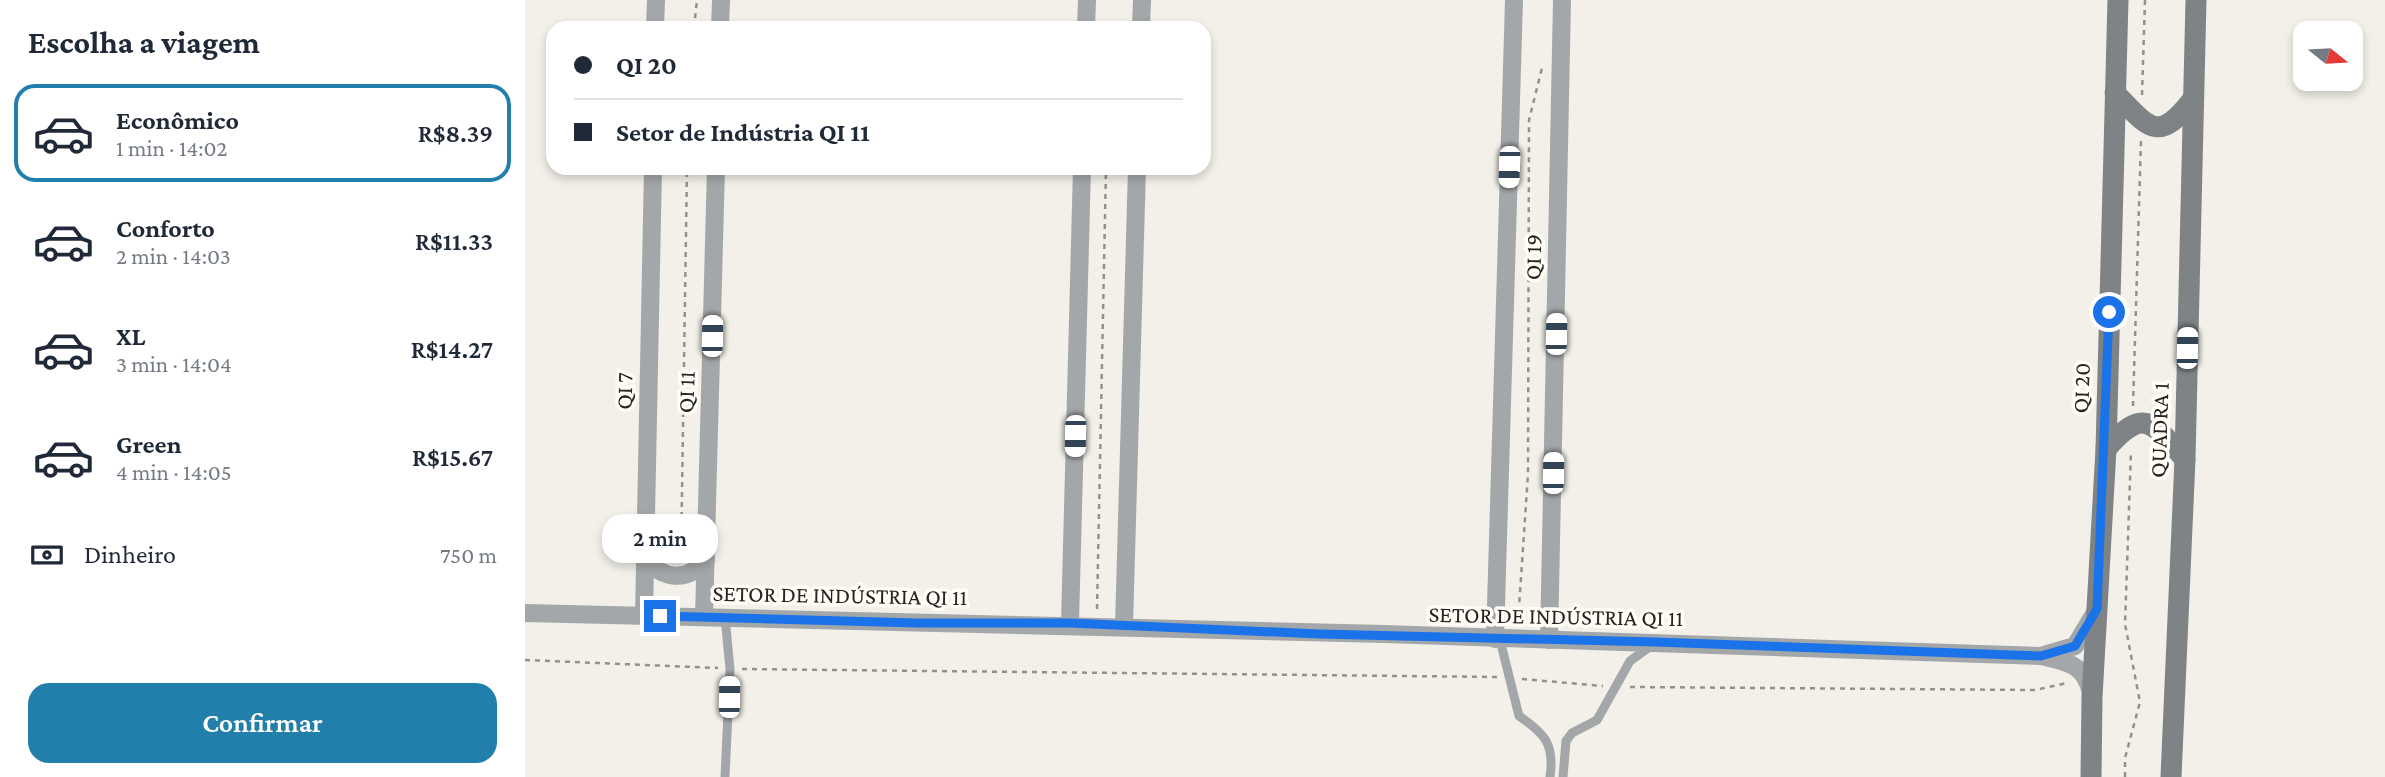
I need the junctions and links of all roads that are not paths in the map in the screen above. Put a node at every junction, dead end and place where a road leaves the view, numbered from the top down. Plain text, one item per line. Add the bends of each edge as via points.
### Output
1 (656, 0) edge
2 (721, 0) edge
3 (1087, 0) edge
4 (1142, 0) edge
5 (1514, 0) edge
6 (1562, 0) edge
7 (2118, 0) edge
8 (2196, 0) edge
9 (655, 21) edge
10 (720, 21) edge
11 (1086, 21) edge
12 (1141, 21) edge
13 (2115, 93) junction
14 (2193, 99) junction
15 (653, 175) edge
16 (716, 175) edge
17 (1082, 175) edge
18 (1137, 175) edge
19 (2106, 449) junction
20 (2185, 459) junction
21 (645, 558) junction
22 (706, 559) junction
23 (2097, 609) junction
24 (525, 613) edge
25 (644, 615) junction
26 (704, 617) junction
27 (725, 617) junction
28 (1070, 623) junction
29 (1123, 626) junction
30 (1504, 640) junction
31 (1549, 640) junction
32 (1655, 642) junction
33 (2041, 656) junction
34 (2090, 688) junction
35 (725, 777) edge
36 (1550, 777) edge
37 (1563, 777) edge
38 (2091, 777) edge
39 (2171, 777) edge

1 - 9 street
2 - 10 street
3 - 11 street
4 - 12 street
5 - 30 street
6 - 31 street, QI 19
7 - 13 street, QI 20
8 - 14 street, QUADRA 1
13 - 14 street via 2157,128 2175,123
13 - 19 street, QI 20
14 - 20 street, QUADRA 1
15 - 21 street, QI 7
16 - 22 street, QI 11
17 - 28 street
18 - 29 street
19 - 20 street via 2126,427 2141,423 2156,427
19 - 23 street, QI 20
20 - 39 street, QUADRA 1
21 - 22 street via 655,570 680,577 691,575
21 - 25 street, QI 7
22 - 26 street, QI 11
23 - 33 street via 2075,646
23 - 34 street, QI 20
24 - 25 street, SETOR DE INDÚSTRIA QI 11
25 - 26 street, SETOR DE INDÚSTRIA QI 11
26 - 27 street, SETOR DE INDÚSTRIA QI 11
27 - 28 street, SETOR DE INDÚSTRIA QI 11
27 - 35 lane via 730,669
28 - 29 street, SETOR DE INDÚSTRIA QI 11
29 - 30 street, SETOR DE INDÚSTRIA QI 11
30 - 31 street, SETOR DE INDÚSTRIA QI 11
30 - 36 lane via 1518,716 1547,740
31 - 32 street, SETOR DE INDÚSTRIA QI 11
32 - 33 street, SETOR DE INDÚSTRIA QI 11
32 - 37 lane via 1630,662 1597,720 1571,733
33 - 34 street via 2070,663
34 - 38 street, QI 20

